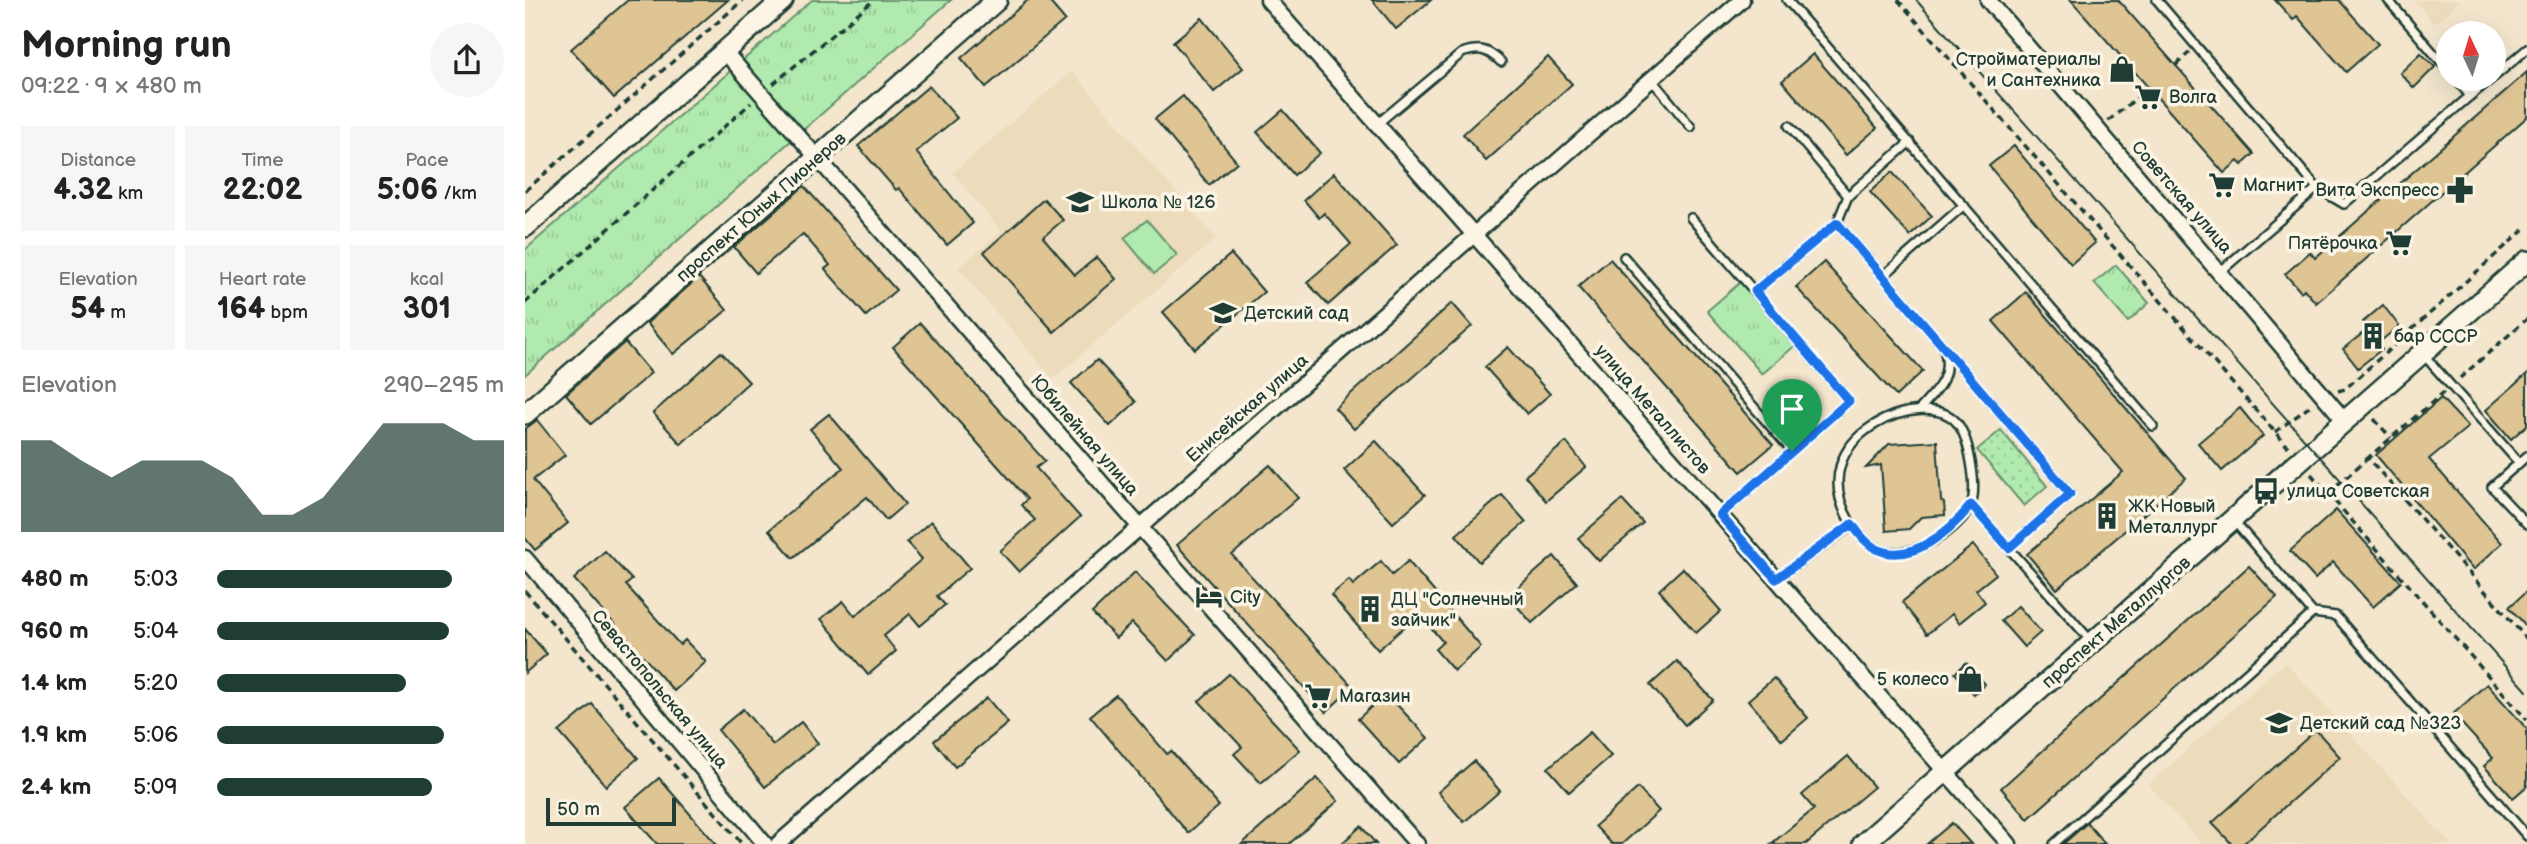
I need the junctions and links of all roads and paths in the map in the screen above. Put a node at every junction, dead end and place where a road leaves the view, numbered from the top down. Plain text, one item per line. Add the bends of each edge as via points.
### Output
1 (743, 0) edge
2 (783, 0) edge
3 (874, 0) edge
4 (997, 0) edge
5 (1268, 0) edge
6 (1742, 0) edge
7 (1787, 0) edge
8 (1898, 0) edge
9 (1988, 0) edge
10 (2157, 0) edge
11 (2388, 0) edge
12 (2196, 46) junction
13 (2527, 49) edge
14 (725, 51) junction
15 (2436, 56) edge
16 (1501, 62) dead end
17 (2176, 65) dead end
18 (2506, 66) edge
19 (1651, 79) junction
20 (2149, 88) dead end
21 (2466, 91) edge
22 (2476, 91) edge
23 (761, 94) junction
24 (2470, 96) junction
25 (1377, 124) junction
26 (1789, 126) dead end
27 (1692, 127) dead end
28 (2099, 129) junction
29 (1910, 142) junction
30 (817, 158) junction
31 (2317, 188) junction
32 (525, 191) edge
33 (1848, 196) junction
34 (1964, 205) junction
35 (1691, 218) dead end
36 (1837, 223) junction
37 (525, 227) edge
38 (2527, 227) edge
39 (1474, 234) junction
40 (1624, 257) dead end
41 (2527, 261) edge
42 (2221, 271) junction
43 (1884, 276) junction
44 (1755, 291) junction
45 (525, 303) edge
46 (1943, 346) junction
47 (2422, 354) junction
48 (2322, 397) junction
49 (1918, 411) junction
50 (525, 414) edge
51 (2345, 421) junction
52 (2153, 426) dead end
53 (2391, 438) dead end
54 (1792, 451) junction
55 (2527, 456) edge
56 (2368, 458) junction
57 (2519, 463) junction
58 (1971, 505) junction
59 (1720, 515) junction
60 (2233, 520) junction
61 (1852, 524) junction
62 (2527, 524) edge
63 (1139, 528) junction
64 (2009, 548) junction
65 (525, 558) edge
66 (1776, 579) junction
67 (525, 591) edge
68 (2313, 613) junction
69 (2527, 639) edge
70 (2092, 643) junction
71 (2527, 720) edge
72 (1945, 772) junction
73 (2527, 836) edge
74 (742, 844) edge
75 (765, 844) edge
76 (778, 844) edge
77 (1416, 844) edge
78 (1863, 844) edge
79 (2009, 844) edge
80 (2054, 844) edge

1 - 32 path
2 - 14 street
3 - 23 path
4 - 30 street, проспект Юных Пионеров
5 - 25 street, улица Металлистов
6 - 19 street, Енисейская улица
7 - 29 lane
8 - 48 path via 2275,432
9 - 28 street, Советская улица
10 - 12 lane
11 - 15 lane
12 - 17 path
12 - 31 lane
13 - 18 lane
14 - 23 street, Юбилейная улица
14 - 37 street
16 - 25 lane via 1488,50 1462,53
19 - 27 lane
19 - 39 street, Енисейская улица
20 - 28 path
21 - 24 lane
22 - 24 lane
23 - 30 street, Юбилейная улица
23 - 45 path
24 - 31 lane via 2344,204
25 - 39 street, улица Металлистов
26 - 33 lane
28 - 42 street, Советская улица
29 - 33 lane
29 - 34 lane
30 - 50 street, проспект Юных Пионеров
30 - 63 street, Юбилейная улица
31 - 42 lane
33 - 36 lane
34 - 43 lane
34 - 52 lane
35 - 44 lane
36 - 43 lane
36 - 44 lane
38 - 48 path via 2345,389
39 - 59 street, улица Металлистов
39 - 63 street, Енисейская улица
40 - 54 lane
41 - 47 street, проспект Металлургов
42 - 48 street, Советская улица
43 - 46 lane
44 - 54 lane via 1849,401
46 - 49 lane via 1948,372
46 - 64 lane via 2070,494
47 - 51 street, проспект Металлургов
47 - 57 lane
48 - 51 street, Советская улица
49 - 58 lane via 1944,412 1959,425 1969,448
49 - 61 lane via 1877,424 1844,452 1836,480 1841,505
51 - 60 street, проспект Металлургов
53 - 56 path
54 - 59 lane
55 - 57 lane
56 - 69 path
56 - 71 path via 2328,493
57 - 62 lane via 2493,487
58 - 61 lane via 1952,527 1933,539 1894,553 1875,549
58 - 64 lane
59 - 66 street, улица Металлистов
60 - 68 lane
60 - 70 street, проспект Металлургов
61 - 66 lane
63 - 76 street, Енисейская улица
63 - 77 street, Юбилейная улица
64 - 70 lane
65 - 75 street, Севастопольская улица
66 - 72 street, улица Металлистов
67 - 74 path
68 - 73 lane via 2336,616
68 - 80 lane
70 - 72 street, проспект Металлургов
72 - 78 street, проспект Металлургов
72 - 79 street, улица Металлистов

